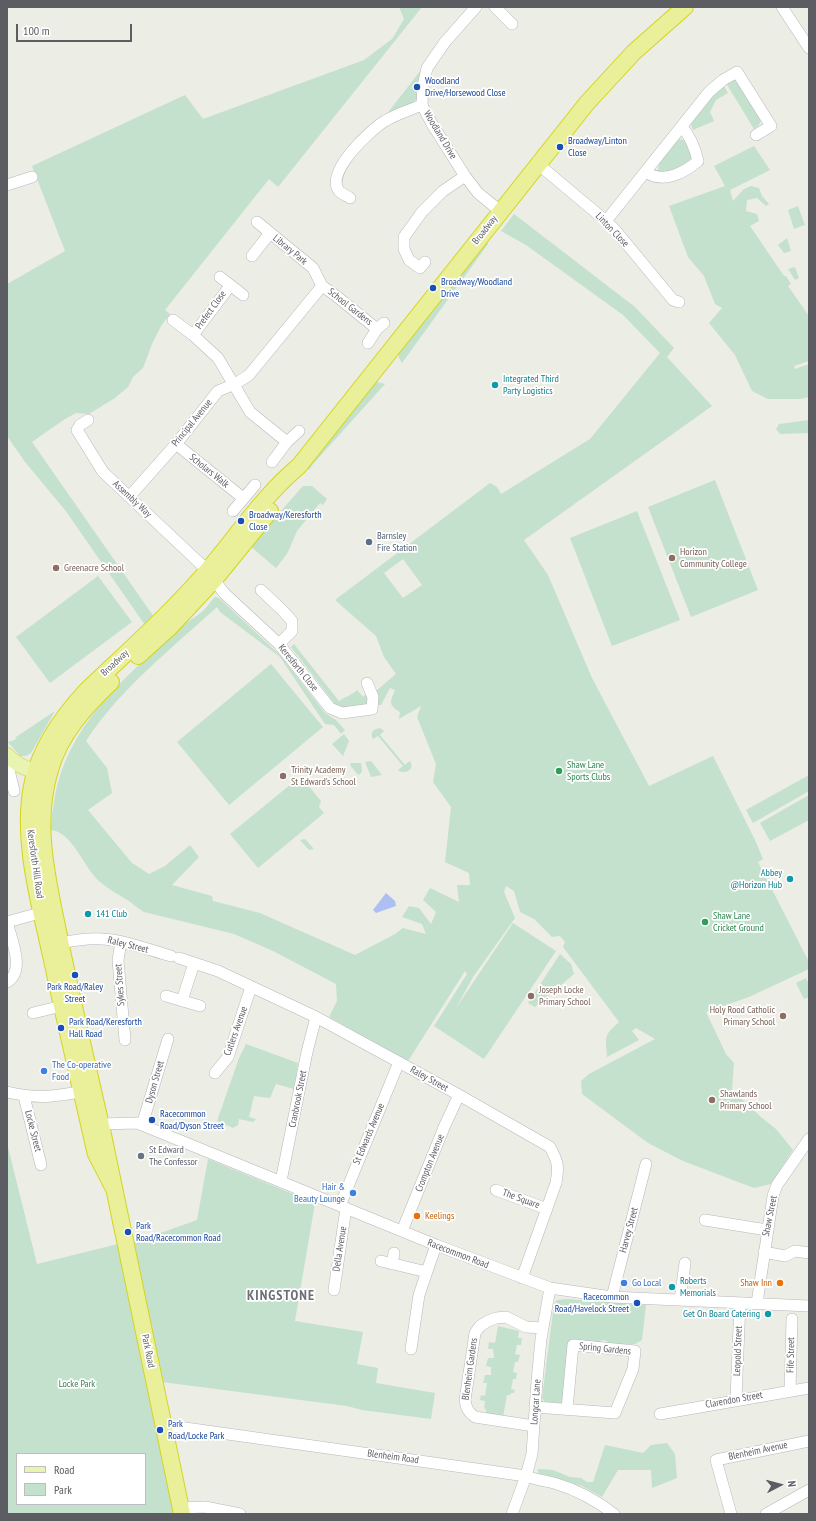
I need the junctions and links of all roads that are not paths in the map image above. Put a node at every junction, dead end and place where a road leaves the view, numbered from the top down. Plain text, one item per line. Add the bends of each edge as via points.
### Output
1 (495, 7) edge
2 (685, 7) edge
3 (782, 7) edge
4 (472, 8) edge
5 (512, 24) dead end
6 (809, 48) edge
7 (422, 105) junction
8 (682, 127) junction
9 (756, 135) dead end
10 (538, 164) junction
11 (646, 172) junction
12 (465, 176) junction
13 (32, 178) dead end
14 (7, 185) edge
15 (350, 198) dead end
16 (500, 211) junction
17 (606, 221) junction
18 (257, 222) dead end
19 (270, 233) junction
20 (252, 256) dead end
21 (425, 262) dead end
22 (220, 277) dead end
23 (230, 286) junction
24 (322, 286) junction
25 (243, 295) dead end
26 (679, 302) dead end
27 (173, 320) dead end
28 (193, 335) junction
29 (368, 343) dead end
30 (235, 384) junction
31 (88, 420) dead end
32 (298, 431) dead end
33 (288, 442) junction
34 (176, 444) junction
35 (272, 462) dead end
36 (255, 485) dead end
37 (130, 496) junction
38 (243, 498) junction
39 (233, 511) dead end
40 (211, 575) junction
41 (261, 590) dead end
42 (279, 644) junction
43 (367, 683) dead end
44 (10, 757) edge
45 (43, 771) junction
46 (14, 791) dead end
47 (48, 911) junction
48 (7, 922) edge
49 (121, 942) junction
50 (55, 944) junction
51 (194, 963) junction
52 (7, 982) edge
53 (251, 987) junction
54 (166, 996) dead end
55 (182, 1001) junction
56 (62, 1006) junction
57 (200, 1006) dead end
58 (33, 1013) dead end
59 (316, 1017) junction
60 (168, 1039) dead end
61 (125, 1040) dead end
62 (399, 1062) junction
63 (215, 1072) dead end
64 (7, 1092) edge
65 (87, 1093) junction
66 (459, 1095) junction
67 (24, 1096) junction
68 (142, 1124) junction
69 (96, 1128) junction
70 (809, 1139) edge
71 (646, 1164) dead end
72 (41, 1165) dead end
73 (281, 1181) junction
74 (496, 1190) dead end
75 (343, 1207) junction
76 (547, 1209) junction
77 (705, 1220) dead end
78 (768, 1230) junction
79 (402, 1232) junction
80 (436, 1246) junction
81 (764, 1252) junction
82 (809, 1253) edge
83 (389, 1259) dead end
84 (685, 1263) dead end
85 (427, 1272) junction
86 (522, 1278) junction
87 (550, 1288) junction
88 (334, 1290) dead end
89 (612, 1297) junction
90 (680, 1300) junction
91 (740, 1303) junction
92 (757, 1303) junction
93 (809, 1306) edge
94 (792, 1319) dead end
95 (543, 1328) junction
96 (411, 1349) dead end
97 (809, 1388) edge
98 (790, 1391) junction
99 (736, 1400) junction
100 (534, 1407) junction
101 (567, 1409) junction
102 (660, 1414) dead end
103 (164, 1425) junction
104 (534, 1426) junction
105 (809, 1441) edge
106 (526, 1476) junction
107 (809, 1490) edge
108 (182, 1511) edge
109 (240, 1514) edge
110 (512, 1514) edge
111 (614, 1514) edge
112 (731, 1514) edge
113 (766, 1514) edge

1 - 5 street
2 - 10 highway, Broadway via 614,72
3 - 6 street
4 - 7 street, Woodland Drive via 427,68
7 - 12 street, Woodland Drive
7 - 15 street via 385,121 361,140 353,150 341,166 336,183 340,192
8 - 9 street via 709,92 722,80 737,72 771,126
8 - 11 street
8 - 11 street via 695,147 698,161 690,169 675,176 651,176
10 - 16 highway, Broadway
10 - 17 street, Linton Close
11 - 17 street
12 - 16 street, Woodland Drive via 478,192
12 - 21 street via 443,191 422,212 404,237 404,249 409,260 420,268
13 - 14 street
16 - 40 highway, Broadway via 299,466 290,485
17 - 26 street, Linton Close via 673,300
18 - 19 street, Library Park
19 - 20 street, Library Park
19 - 24 street, Library Park via 313,268
22 - 23 street, Prefect Close
23 - 25 street, Prefect Close
23 - 28 street, Prefect Close
24 - 29 street, School Gardens via 380,326
24 - 30 street, Principal Avenue via 249,375
27 - 28 street
28 - 30 street via 218,358
30 - 33 street via 250,412
30 - 34 street, Principal Avenue via 218,391
31 - 37 street, Assembly Way via 77,430 104,472
32 - 33 street
33 - 35 street
34 - 37 street, Principal Avenue
34 - 38 street, Scholars Walk
36 - 38 street
37 - 40 street, Assembly Way
38 - 39 street
40 - 42 street, Keresforth Close via 224,593
40 - 45 highway, Broadway via 170,627 91,702 73,723
41 - 42 street via 292,621 292,631
42 - 43 street, Keresforth Close via 330,708 336,711 342,713 372,709 374,697
44 - 45 main road via 22,767
44 - 46 street via 9,770
45 - 47 highway, Keresforth Hill Road via 43,841
47 - 48 street
47 - 50 highway, Keresforth Hill Road
48 - 52 street via 17,968
49 - 50 street, Raley Street via 93,938
49 - 51 street, Raley Street
49 - 61 street, Sykes Street via 118,953 120,1028
50 - 56 highway, Keresforth Hill Road
50 - 65 highway, Keresforth Hill Road
51 - 53 street, Raley Street
51 - 55 street
53 - 59 street, Raley Street
53 - 63 street, Cutlers Avenue via 228,1057
54 - 55 street
55 - 57 street
56 - 58 street
56 - 65 highway, Keresforth Hill Road
59 - 62 street, Raley Street
59 - 73 street, Cranbrook Street
60 - 68 street, Dyson Street
62 - 66 street, Raley Street
62 - 75 street, St Edwards Avenue
64 - 67 street
65 - 67 street via 71,1098
65 - 69 highway, Park Road
66 - 76 street, Raley Street via 550,1147 557,1160 558,1172
66 - 79 street, Crompton Avenue
67 - 72 street, Locke Street
68 - 69 street, Racecommon Road via 118,1122
68 - 73 street, Racecommon Road
69 - 103 highway, Park Road via 113,1187
70 - 78 street, Shaw Street via 777,1185
71 - 89 street, Harvey Street
73 - 75 street, Racecommon Road
74 - 76 street, The Square
75 - 79 street, Racecommon Road
75 - 88 street, Della Avenue
76 - 86 street, Raley Street
77 - 78 street
78 - 81 street, Shaw Street
79 - 80 street, Racecommon Road
80 - 85 street
80 - 86 street, Racecommon Road
81 - 82 street via 786,1256 795,1251
81 - 92 street, Shaw Street
83 - 85 street
84 - 90 street
85 - 96 street via 419,1295
86 - 87 street, Racecommon Road
87 - 89 street, Racecommon Road
87 - 95 street, Longcar Lane
89 - 90 street, Racecommon Road
90 - 91 street, Racecommon Road
91 - 92 street, Racecommon Road
91 - 99 street, Leopold Street
92 - 93 street, Racecommon Road
94 - 98 street, Fife Street
95 - 100 street, Longcar Lane
95 - 104 street, Blenheim Gardens via 526,1327 506,1318 488,1320 480,1326 475,1333 465,1400 469,1412 475,1417
97 - 98 street, Clarendon Street
98 - 99 street, Clarendon Street
99 - 102 street, Clarendon Street
100 - 101 street, Spring Gardens
100 - 104 street, Longcar Lane
101 - 101 street, Spring Gardens via 573,1345 635,1351 633,1369 615,1413
103 - 106 street, Blenheim Road
103 - 108 highway, Park Road
104 - 106 street, Longcar Lane via 532,1454
105 - 112 street, Blenheim Avenue via 716,1460
106 - 110 street, Longcar Lane
106 - 111 street, Blenheim Road via 576,1491
107 - 113 street
108 - 109 street via 205,1507

